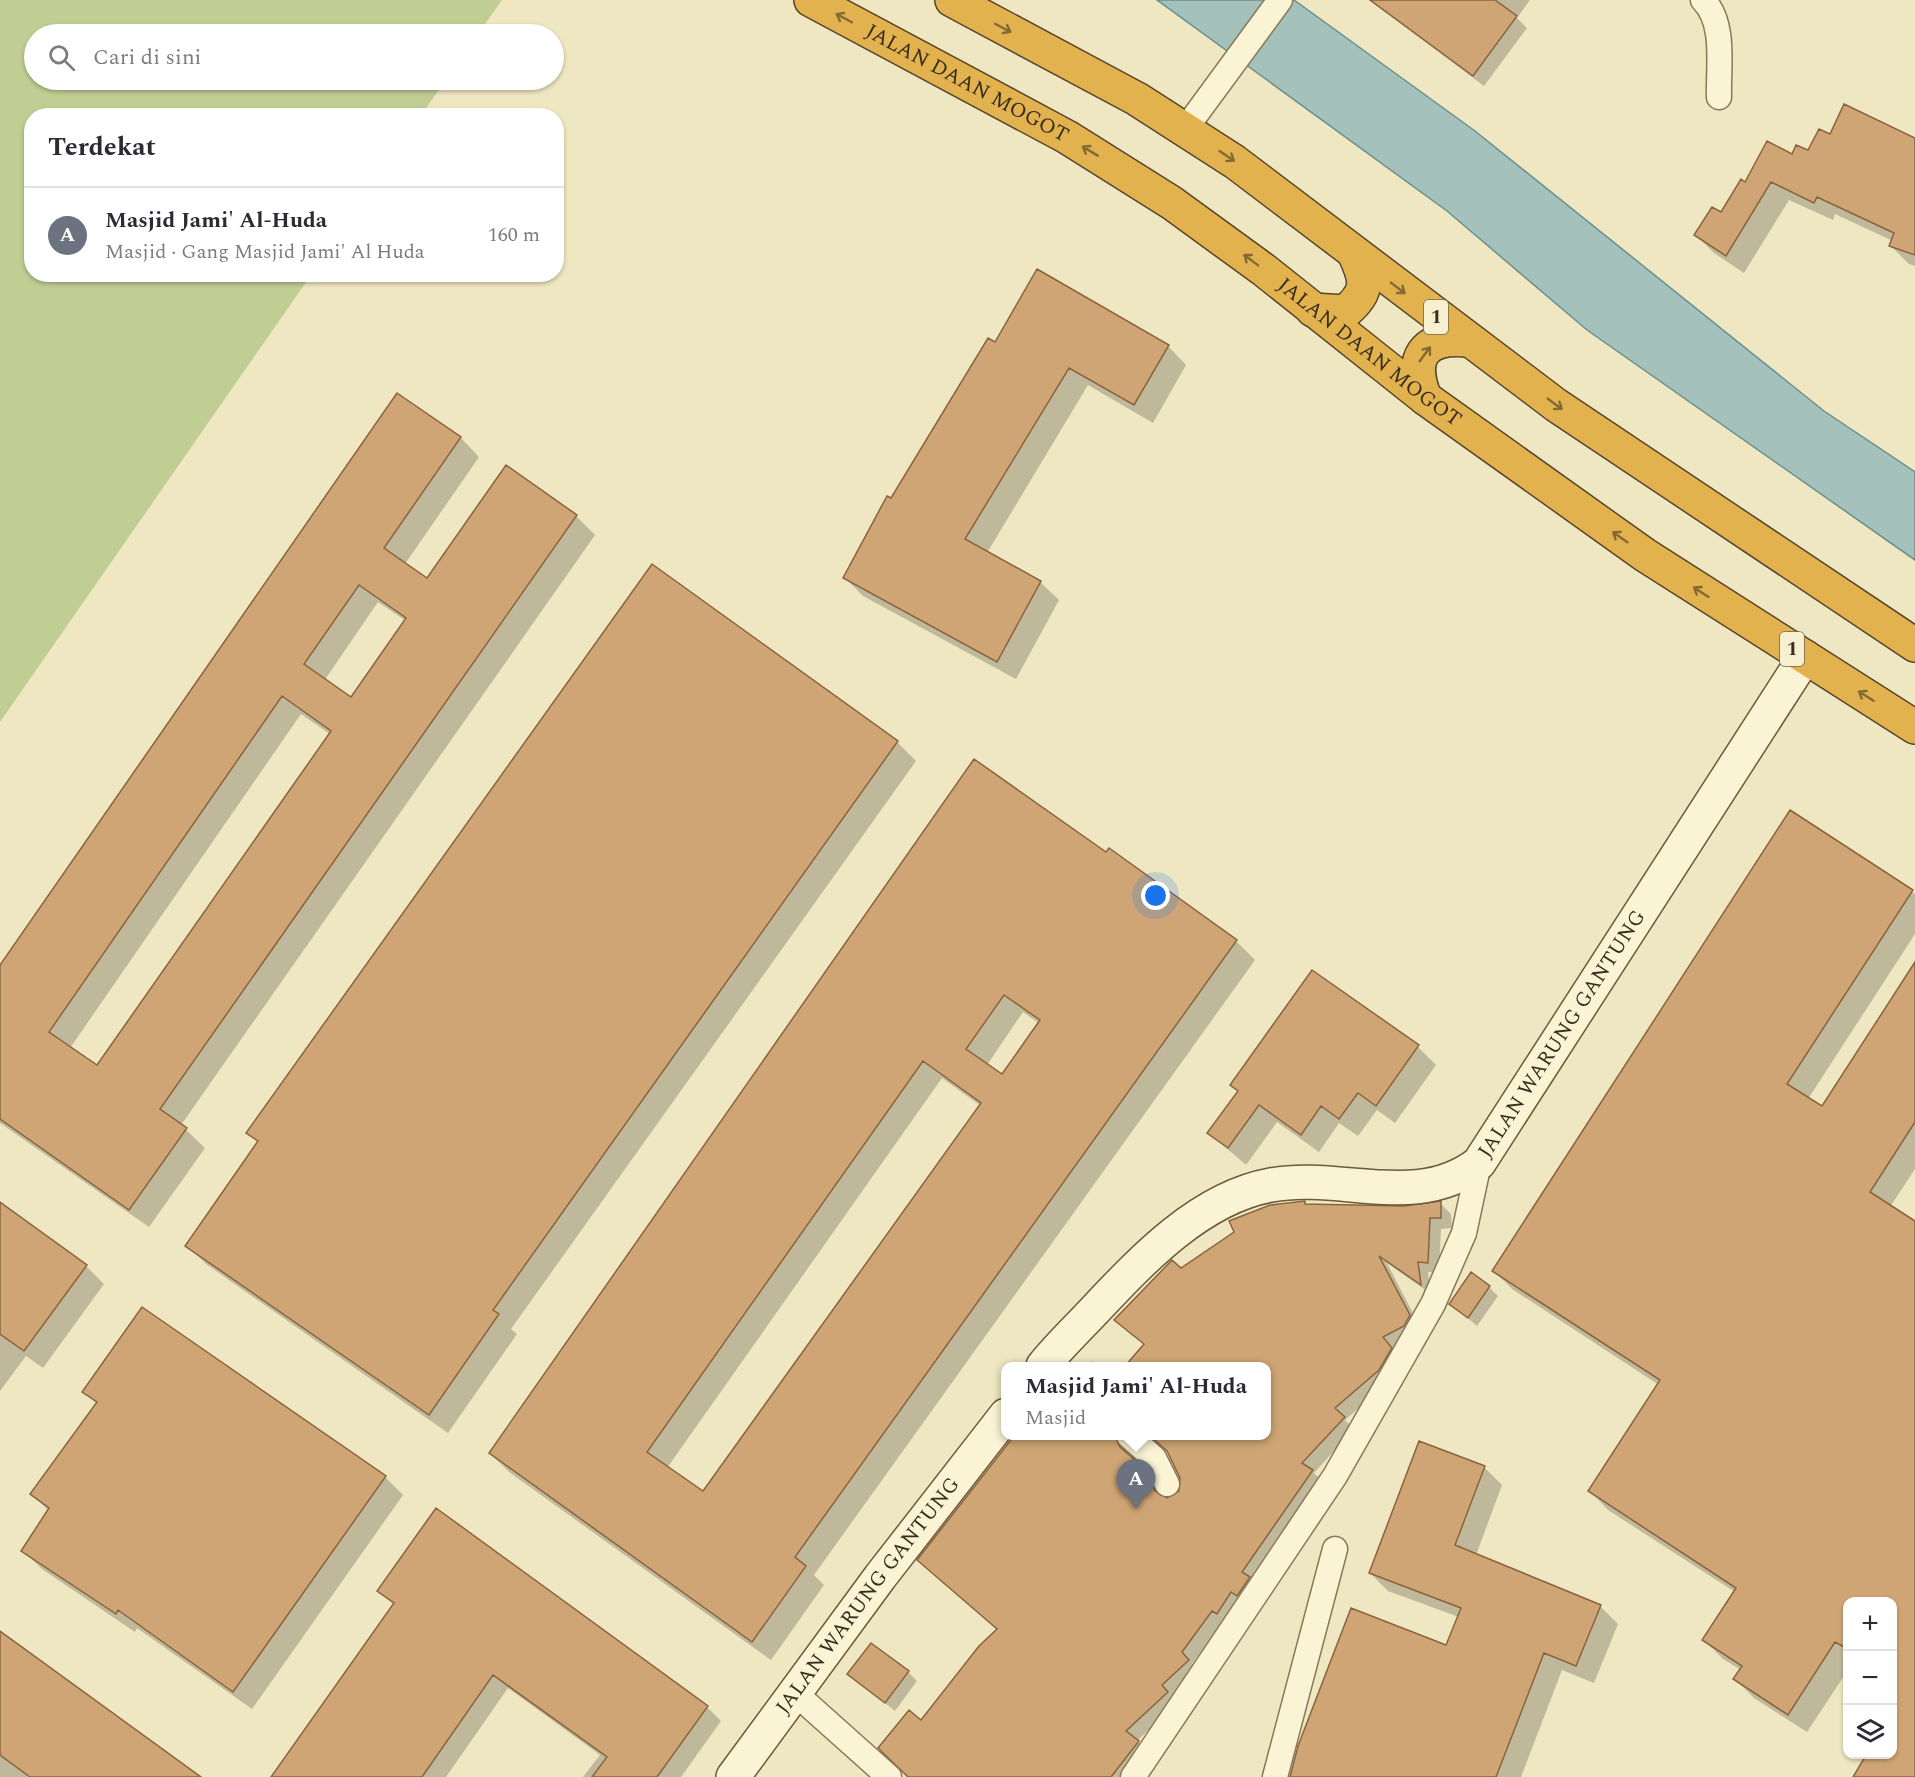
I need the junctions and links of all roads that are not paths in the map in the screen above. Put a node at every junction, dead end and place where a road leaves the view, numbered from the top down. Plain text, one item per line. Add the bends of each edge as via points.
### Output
1 (811, 0) edge
2 (952, 0) edge
3 (1280, 0) edge
4 (1703, 0) edge
5 (1719, 97) dead end
6 (1186, 129) junction
7 (1355, 255) junction
8 (1313, 310) junction
9 (1467, 340) junction
10 (1425, 398) junction
11 (1915, 645) edge
12 (1804, 657) junction
13 (1915, 727) edge
14 (1479, 1163) junction
15 (1051, 1362) edge
16 (1001, 1420) edge
17 (1134, 1440) edge
18 (1167, 1484) dead end
19 (1335, 1549) dead end
20 (795, 1693) junction
21 (733, 1777) edge
22 (889, 1777) edge
23 (1133, 1777) edge
24 (1275, 1777) edge

8 -> 1 highway, JALAN DAAN MOGOT / 1 via 1226,241 1121,170
2 -> 6 highway, 1
3 - 6 street
4 - 5 street via 1718,24
6 -> 7 highway, 1
7 - 8 highway via 1365,286 1358,301 1345,312
7 -> 9 highway, 1
8 - 10 highway, JALAN DAAN MOGOT / 1
10 -> 9 highway via 1417,367 1423,352 1435,342
9 -> 11 highway, 1 via 1636,460
12 -> 10 highway, JALAN DAAN MOGOT / 1 via 1645,555
13 -> 12 highway, JALAN DAAN MOGOT / 1
12 - 14 street, JALAN WARUNG GANTUNG
14 - 15 street, JALAN WARUNG GANTUNG via 1462,1176 1413,1188 1297,1182 1270,1185 1237,1196 1202,1214 1133,1268
14 - 23 street via 1464,1233 1432,1305 1335,1476
16 - 20 street, JALAN WARUNG GANTUNG
17 - 18 street via 1154,1458
19 - 24 street
20 - 21 street, JALAN WARUNG GANTUNG
20 - 22 street

